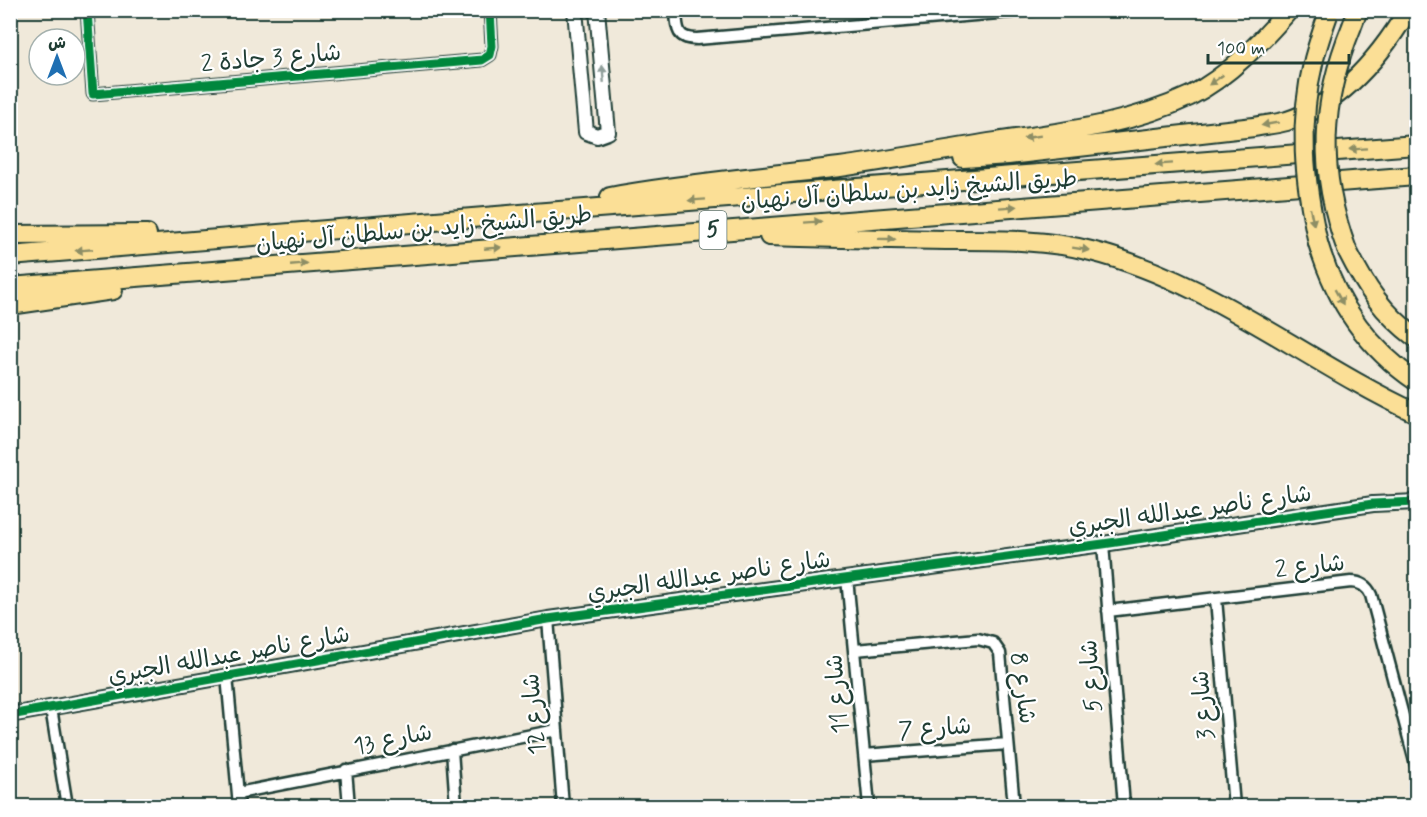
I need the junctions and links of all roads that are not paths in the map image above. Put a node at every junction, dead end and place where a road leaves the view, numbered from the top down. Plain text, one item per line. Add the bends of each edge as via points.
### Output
1 (87, 10) edge
2 (490, 10) edge
3 (575, 10) edge
4 (597, 10) edge
5 (676, 10) edge
6 (1034, 10) edge
7 (1288, 10) edge
8 (1408, 10) edge
9 (1329, 13) edge
10 (1355, 18) edge
11 (1416, 145) edge
12 (843, 166) junction
13 (1416, 176) edge
14 (532, 213) junction
15 (682, 232) junction
16 (275, 234) junction
17 (10, 235) edge
18 (10, 256) edge
19 (274, 266) junction
20 (10, 287) edge
21 (1192, 288) junction
22 (10, 305) edge
23 (1416, 338) edge
24 (1416, 381) edge
25 (1416, 413) edge
26 (1416, 426) edge
27 (1416, 502) edge
28 (1103, 544) junction
29 (847, 578) junction
30 (1216, 599) junction
31 (1108, 611) junction
32 (548, 619) junction
33 (855, 651) junction
34 (227, 676) junction
35 (51, 708) junction
36 (10, 715) edge
37 (557, 730) junction
38 (1008, 744) junction
39 (452, 750) junction
40 (864, 755) junction
41 (1416, 765) edge
42 (346, 770) junction
43 (238, 793) junction
44 (1124, 806) edge
45 (67, 807) edge
46 (239, 807) edge
47 (349, 807) edge
48 (456, 807) edge
49 (563, 807) edge
50 (869, 807) edge
51 (1014, 807) edge
52 (1100, 807) edge
53 (1234, 807) edge

1 - 2 street, شارع 3 جادة 2 via 93,94 482,60 490,54 492,46
3 -> 4 street via 586,132 597,136 608,132
5 - 6 street via 681,34 697,39
7 -> 12 highway via 1258,45 1228,71 1191,95 1154,111 1105,125
8 -> 12 highway via 1357,78 1317,108 1286,121 1008,155
9 -> 24 highway, bridge via 1314,59 1306,105 1304,151 1318,243 1329,278 1348,312 1377,349
10 - 23 highway, bridge via 1329,99 1326,142 1332,201 1347,250 1372,295
11 -> 14 highway, طريق الشيخ زايد بن سلطان آل نهيان / 5
12 - 14 highway via 653,189
15 -> 13 highway, طريق الشيخ زايد بن سلطان آل نهيان / 5
14 - 16 highway, طريق الشيخ زايد بن سلطان آل نهيان / 5
19 -> 15 highway, طريق الشيخ زايد بن سلطان آل نهيان / 5
15 -> 21 highway via 1038,242 1091,250
16 - 17 highway
16 -> 18 highway, طريق الشيخ زايد بن سلطان آل نهيان / 5
19 - 20 highway, طريق الشيخ زايد بن سلطان آل نهيان / 5
19 - 22 highway
21 - 25 highway
21 - 26 highway
27 - 28 street, شارع ناصر عبدالله الجبري via 1373,504
28 - 29 street, شارع ناصر عبدالله الجبري
28 - 31 street, شارع 5
29 - 32 street, شارع ناصر عبدالله الجبري
29 - 33 street, شارع 11
30 - 31 street, شارع 2
30 - 41 street, شارع 2 via 1351,582 1367,587
30 - 53 street, شارع 3
31 - 44 street, شارع 5
32 - 34 street, شارع ناصر عبدالله الجبري
32 - 37 street, شارع 12
33 - 38 street, شارع 8 via 978,639 993,642 1000,653
33 - 40 street, شارع 11
34 - 35 street, شارع ناصر عبدالله الجبري
34 - 43 street
35 - 36 street, شارع ناصر عبدالله الجبري
35 - 45 street
37 - 39 street, شارع 13
37 - 49 street, شارع 12
38 - 40 street, شارع 7
38 - 51 street, شارع 8
39 - 42 street, شارع 13
39 - 48 street
40 - 50 street, شارع 11
42 - 43 street, شارع 13
42 - 47 street
43 - 46 street
44 - 52 street, شارع 5

